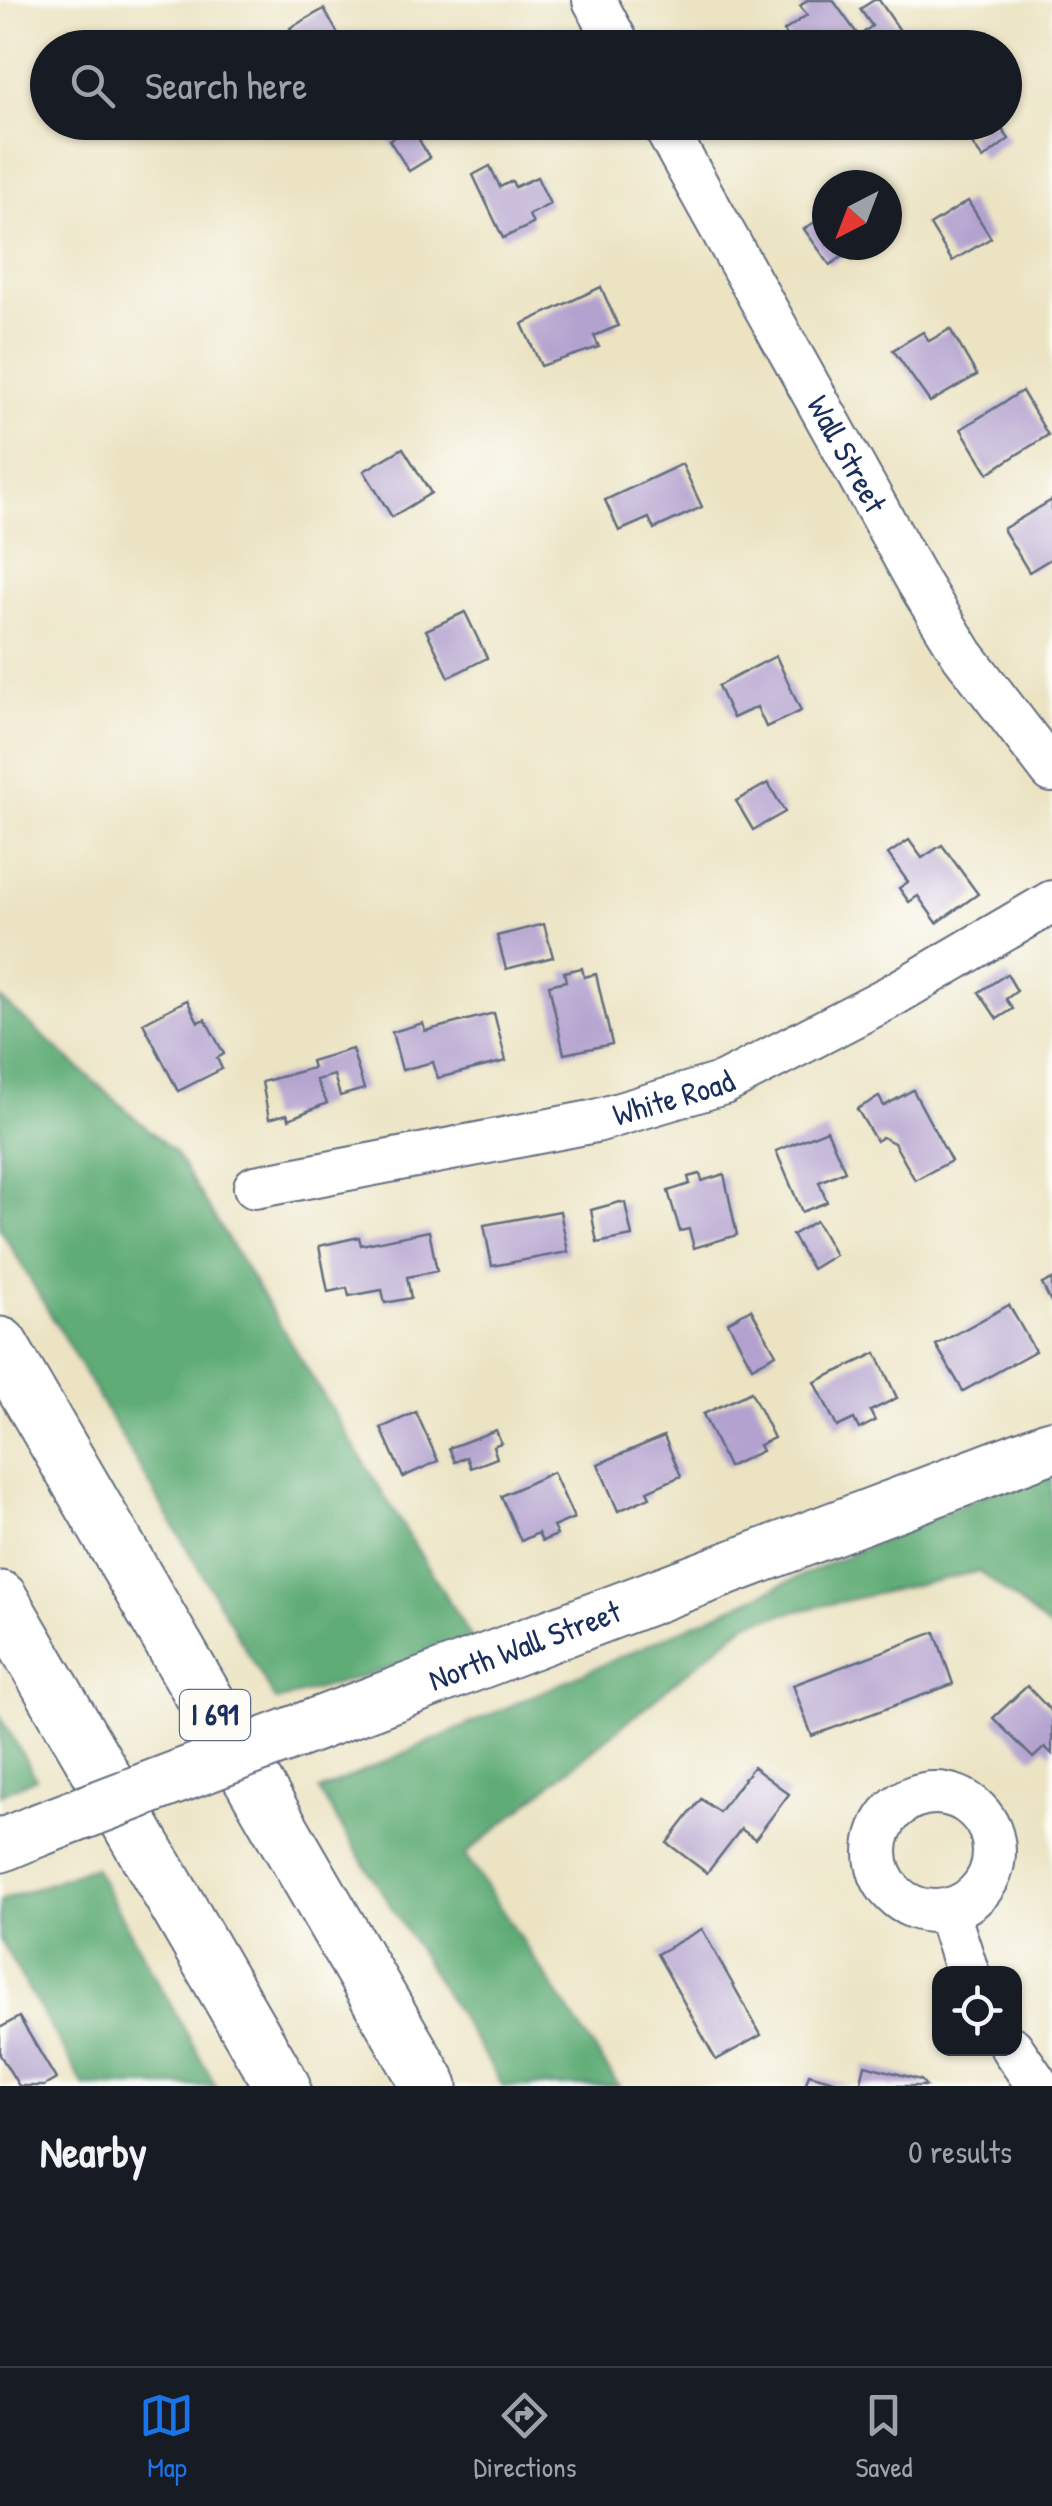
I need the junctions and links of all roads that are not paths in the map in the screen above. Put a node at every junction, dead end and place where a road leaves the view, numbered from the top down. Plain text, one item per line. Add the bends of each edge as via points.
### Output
1 (594, 0) edge
2 (610, 30) edge
3 (672, 140) edge
4 (1052, 772) edge
5 (1052, 902) edge
6 (255, 1186) dead end
7 (0, 1344) edge
8 (1052, 1446) edge
9 (0, 1599) edge
10 (18, 1838) edge
11 (947, 1910) dead end
12 (965, 1966) edge
13 (1017, 2056) edge
14 (282, 2086) edge
15 (430, 2086) edge
16 (1038, 2086) edge

1 - 2 street
3 - 4 street, Wall Street via 918,582 963,655
5 - 6 street, White Road via 724,1084 596,1121
7 - 15 highway, I 691
8 - 10 street, North Wall Street, bridge
9 - 14 highway
11 - 12 street
13 - 16 street

